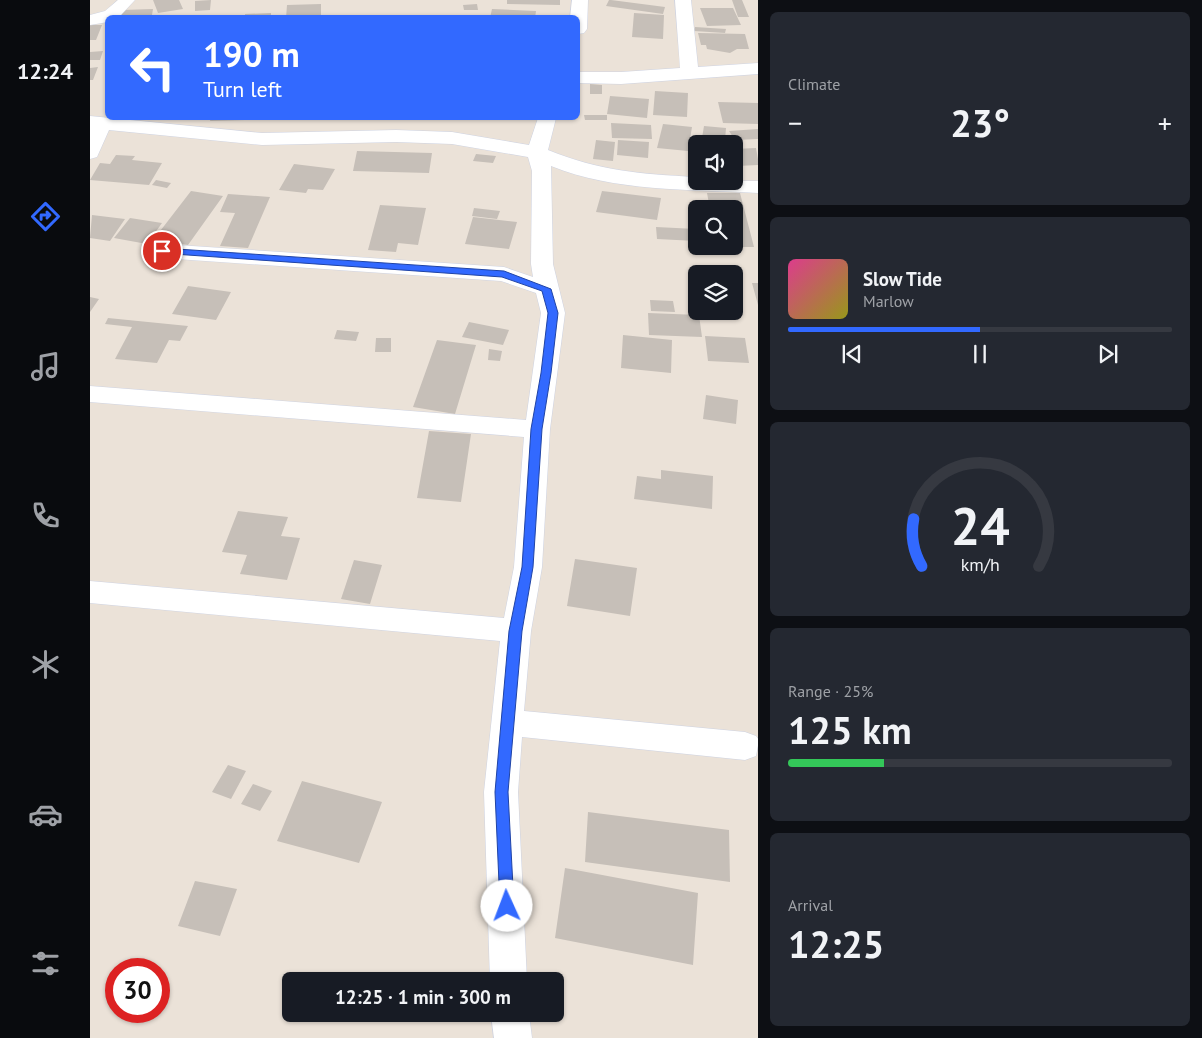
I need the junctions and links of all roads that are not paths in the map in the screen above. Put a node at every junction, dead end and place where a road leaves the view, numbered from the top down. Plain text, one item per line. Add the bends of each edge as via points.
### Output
1 (127, 0) edge
2 (580, 0) edge
3 (683, 0) edge
4 (112, 15) edge
5 (579, 15) edge
6 (105, 18) edge
7 (90, 20) edge
8 (758, 68) edge
9 (690, 73) junction
10 (580, 78) edge
11 (546, 120) edge
12 (96, 123) edge
13 (90, 153) edge
14 (537, 153) junction
15 (758, 187) edge
16 (162, 251) dead end
17 (546, 289) junction
18 (90, 394) edge
19 (537, 429) junction
20 (90, 592) edge
21 (516, 631) junction
22 (509, 723) junction
23 (745, 746) dead end
24 (509, 972) edge
25 (511, 1022) edge
26 (513, 1038) edge

1 - 4 street
2 - 5 street
3 - 9 street
6 - 7 street
8 - 9 street
9 - 10 street
11 - 14 street
12 - 13 street
12 - 14 street via 262,139 452,138
14 - 15 street via 578,169 636,180
14 - 17 street via 542,171 542,264
16 - 17 street via 504,274
17 - 19 street via 553,313
18 - 19 street
19 - 21 street via 528,567
20 - 21 street
21 - 22 street
22 - 23 street
22 - 24 street via 501,792
25 - 26 street

